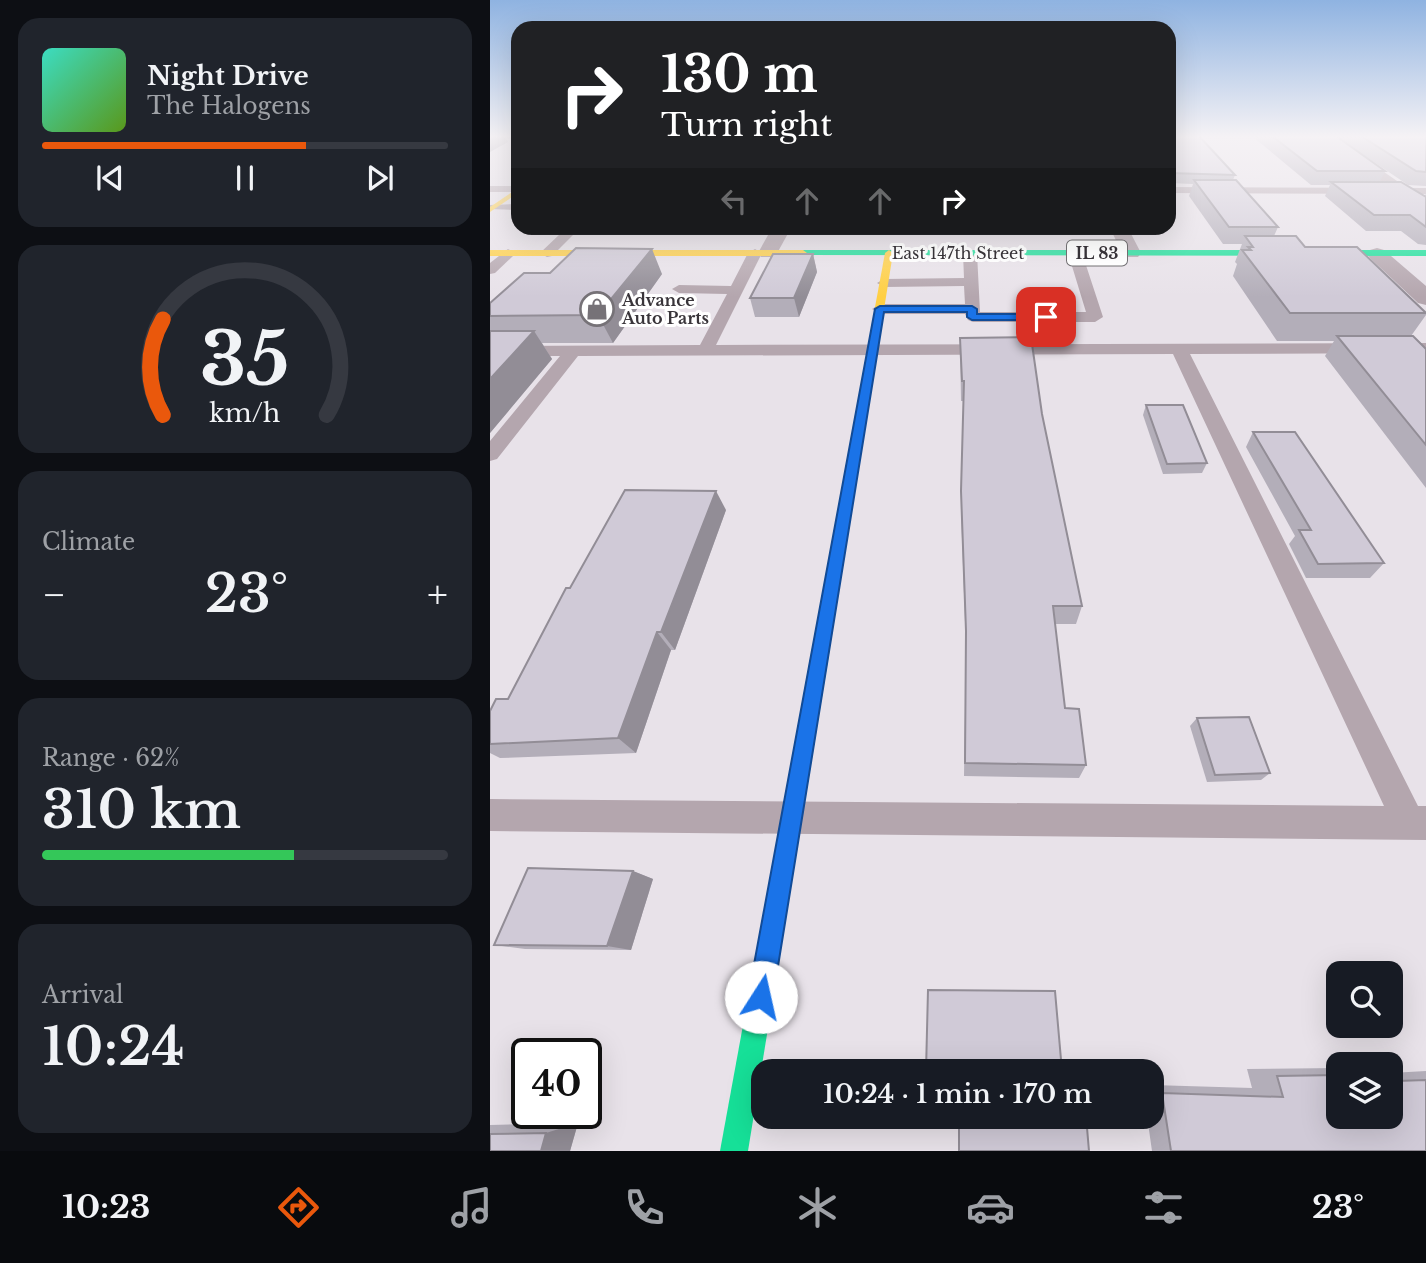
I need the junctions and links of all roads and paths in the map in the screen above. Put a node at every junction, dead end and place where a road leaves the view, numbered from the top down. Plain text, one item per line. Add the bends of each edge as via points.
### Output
1 (1360, 190) edge
2 (1400, 191) junction
3 (1426, 191) edge
4 (511, 195) edge
5 (511, 208) edge
6 (492, 209) edge
7 (1426, 209) edge
8 (565, 235) edge
9 (775, 235) edge
10 (1122, 235) edge
11 (490, 253) edge
12 (508, 253) junction
13 (547, 253) junction
14 (573, 253) junction
15 (762, 253) junction
16 (889, 253) junction
17 (970, 253) junction
18 (1075, 253) junction
19 (1131, 253) junction
20 (1426, 253) edge
21 (1377, 254) junction
22 (490, 270) edge
23 (555, 272) edge
24 (971, 282) junction
25 (884, 283) junction
26 (679, 289) dead end
27 (736, 290) junction
28 (1426, 298) edge
29 (880, 309) junction
30 (972, 309) junction
31 (1426, 348) edge
32 (1180, 349) junction
33 (490, 351) edge
34 (573, 351) junction
35 (705, 351) junction
36 (873, 351) junction
37 (490, 454) edge
38 (490, 815) edge
39 (792, 818) junction
40 (1417, 823) edge
41 (734, 1151) edge

1 - 2 lane
2 - 3 lane
2 - 7 street
4 - 6 main road
5 - 6 lane
8 - 13 lane
9 - 15 street
10 - 19 street
11 - 12 main road, East 147th Street / IL 83
12 - 13 main road, East 147th Street / IL 83
12 - 22 lane
13 - 14 main road, East 147th Street / IL 83
14 - 15 main road, East 147th Street / IL 83
14 - 23 lane
15 - 16 main road, East 147th Street / IL 83
15 - 27 lane
16 - 17 main road, East 147th Street / IL 83
16 - 25 main road
17 - 18 main road, East 147th Street / IL 83
17 - 24 lane
18 - 19 main road, East 147th Street / IL 83
18 - 30 lane via 1095,317 972,317
19 - 21 main road, East 147th Street / IL 83
20 - 21 main road, East 147th Street / IL 83
21 - 28 street
24 - 25 lane
24 - 30 lane
25 - 29 main road
26 - 27 lane
27 - 35 lane
29 - 30 lane
29 - 36 main road
31 - 32 lane
32 - 36 lane
32 - 40 lane
33 - 34 lane
34 - 35 lane
34 - 37 lane
35 - 36 lane
36 - 39 main road
38 - 39 lane
39 - 40 lane
39 - 41 main road

